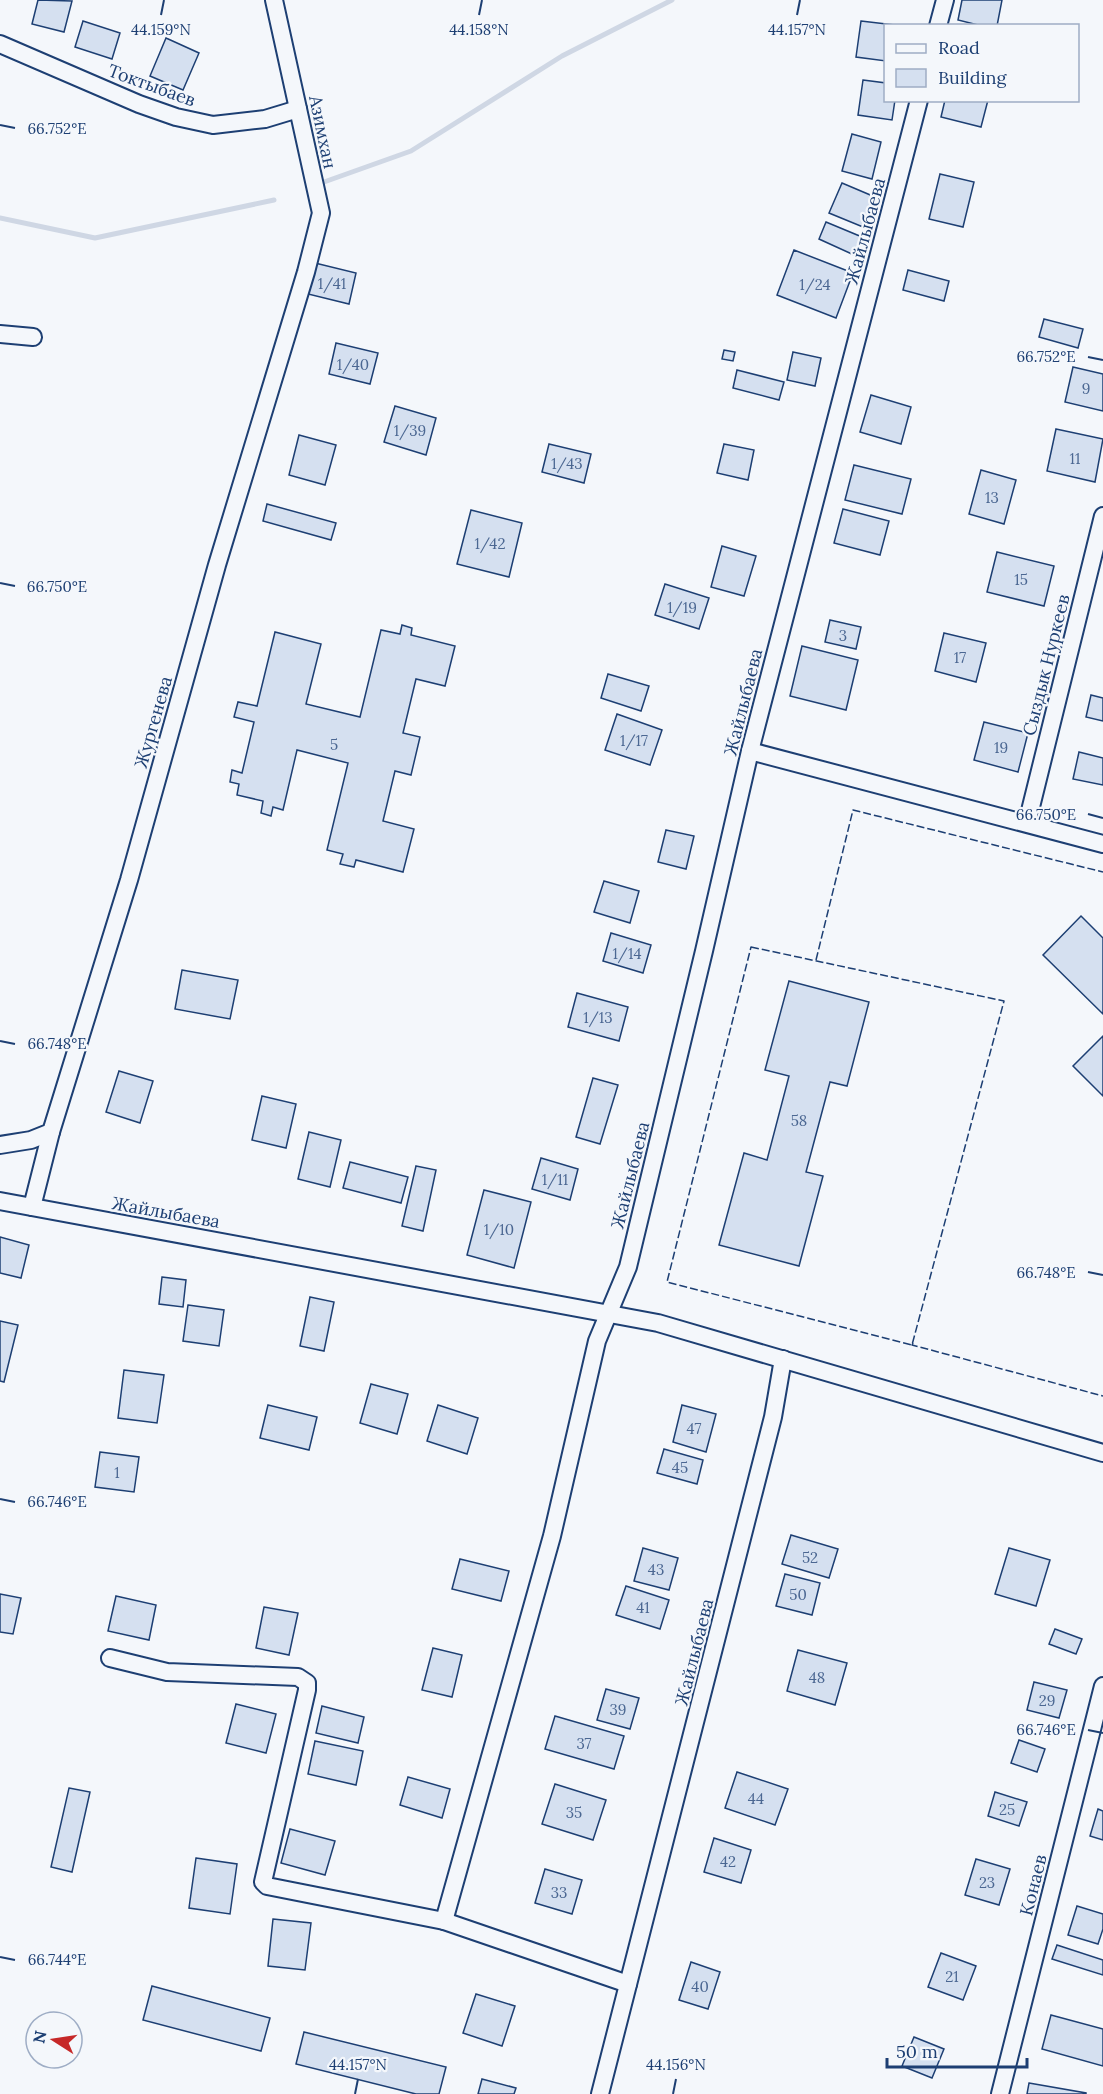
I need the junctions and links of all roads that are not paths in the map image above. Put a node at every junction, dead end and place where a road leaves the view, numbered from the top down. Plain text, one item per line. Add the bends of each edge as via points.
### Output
1 (274, 0) edge
2 (945, 0) edge
3 (939, 24) edge
4 (0, 44) edge
5 (918, 102) edge
6 (298, 110) junction
7 (306, 272) joint
8 (0, 334) edge
9 (33, 337) dead end
10 (1103, 516) edge
11 (750, 751) junction
12 (1028, 823) junction
13 (1103, 844) edge
14 (51, 1132) junction
15 (0, 1145) edge
16 (0, 1201) edge
17 (32, 1207) junction
18 (609, 1313) junction
19 (783, 1359) junction
20 (1103, 1453) edge
21 (110, 1658) dead end
22 (1103, 1686) edge
23 (444, 1921) junction
24 (628, 1984) junction
25 (600, 2094) edge
26 (1000, 2094) edge

1 - 6 street, Азимхан
2 - 3 street
4 - 6 street, Токтыбаев via 176,117 213,125 265,119
5 - 11 street, Жайлыбаева
6 - 7 street, Азимхан via 321,213
7 - 14 street, Жургенева via 214,576 129,880
8 - 9 street
10 - 12 street, Сыздык Нуркеев
11 - 12 street
11 - 18 street, Жайлыбаева via 628,1267
12 - 13 street
14 - 15 street
14 - 17 street, Жургенева
16 - 17 street, Жайлыбаева
17 - 18 street, Жайлыбаева
18 - 19 street, Жайлыбаева
18 - 23 street via 597,1341 552,1536
19 - 20 street
19 - 24 street, Жайлыбаева via 771,1428
21 - 23 street via 166,1672 298,1677 307,1683 263,1882 280,1889
22 - 26 street, Конаев
23 - 24 street
24 - 25 street, Жайлыбаева

